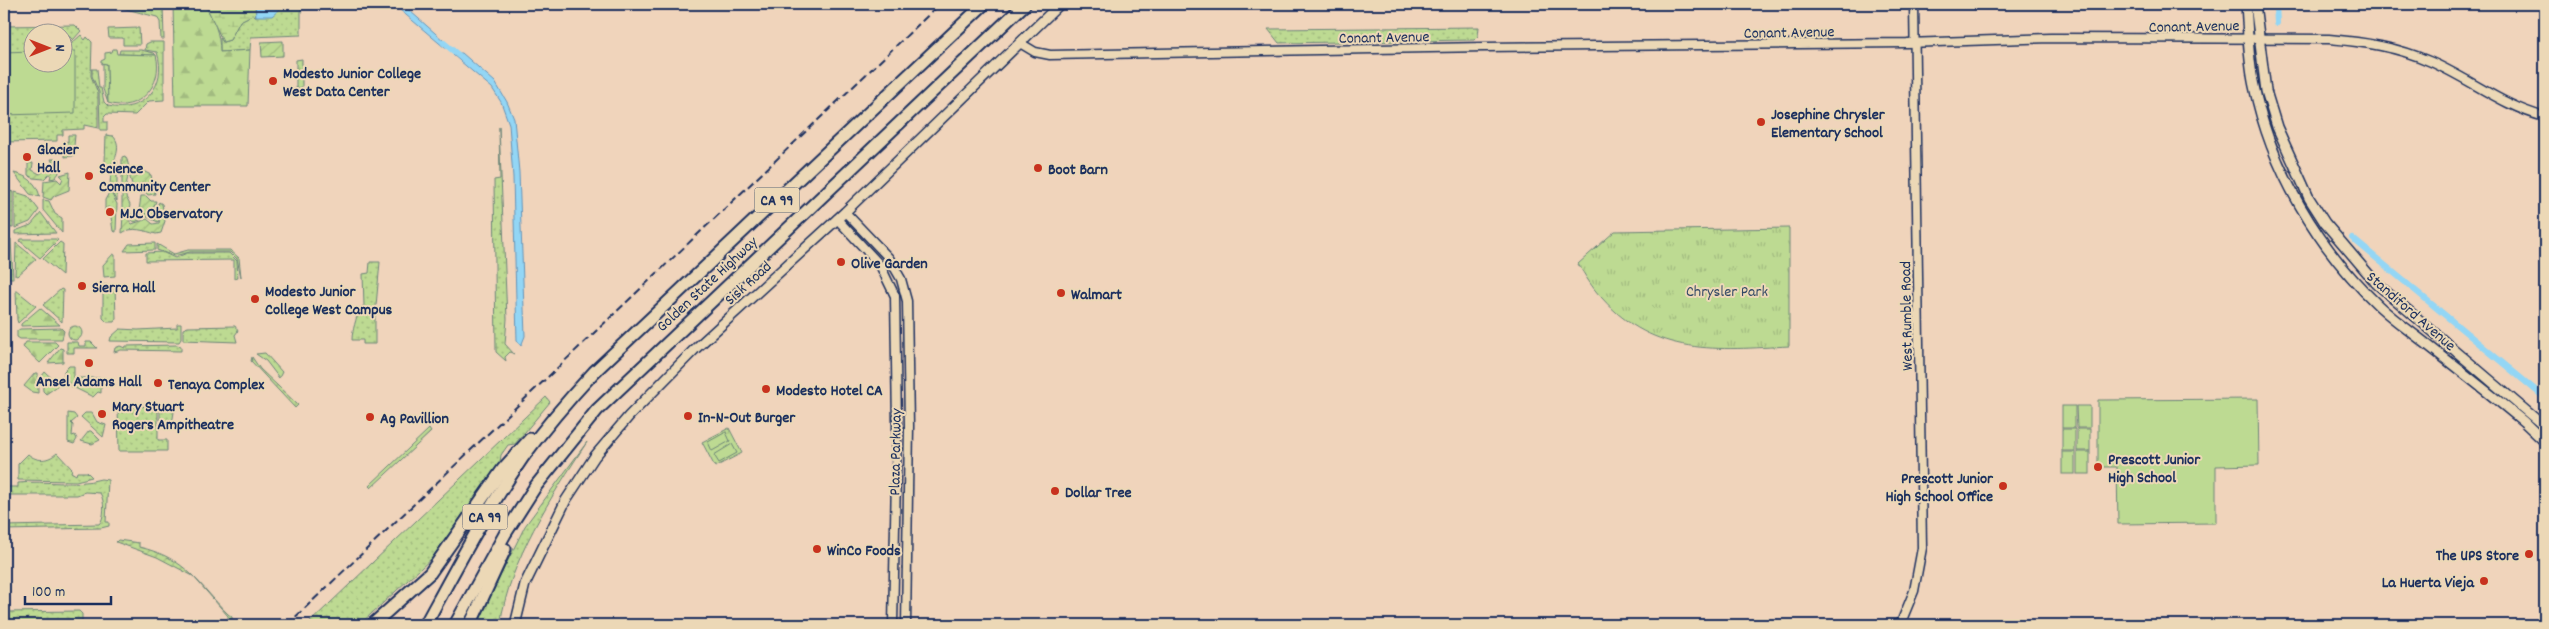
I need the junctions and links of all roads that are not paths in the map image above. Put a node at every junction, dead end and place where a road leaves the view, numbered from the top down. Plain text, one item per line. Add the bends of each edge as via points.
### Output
1 (984, 4) edge
2 (1026, 4) edge
3 (1060, 4) edge
4 (1914, 4) edge
5 (2246, 4) edge
6 (2255, 4) edge
7 (2254, 38) junction
8 (1020, 42) junction
9 (1916, 43) junction
10 (2545, 117) edge
11 (845, 212) junction
12 (838, 219) junction
13 (625, 381) junction
14 (2501, 403) junction
15 (555, 415) junction
16 (2545, 427) edge
17 (2545, 442) edge
18 (372, 625) edge
19 (425, 625) edge
20 (455, 625) edge
21 (470, 625) edge
22 (515, 625) edge
23 (894, 625) edge
24 (906, 625) edge
25 (1900, 625) edge

1 - 15 highway, Golden State Highway / CA 99 via 594,372
2 - 13 highway, Golden State Highway / CA 99
3 - 8 main road, Sisk Road
4 - 9 street, West Rumble Road
5 - 7 main road, Standiford Avenue
6 - 7 main road, Standiford Avenue
7 - 9 street, Conant Avenue via 2051,38
7 - 10 street, Conant Avenue via 2348,41 2393,48 2435,64 2516,108
7 - 14 main road, Standiford Avenue via 2254,86 2276,159 2314,229 2352,278 2381,308
7 - 16 main road, Standiford Avenue via 2276,127 2308,198 2325,223 2377,284
8 - 9 street, Conant Avenue via 1035,52 1050,55
8 - 11 main road, Sisk Road
9 - 25 street, West Rumble Road via 1922,548 1914,591
11 - 12 main road, Sisk Road
11 - 24 street, Plaza Parkway via 889,258 901,279 907,301
12 - 22 main road, Sisk Road via 653,390 595,456 566,500 532,569 522,592
12 - 23 street, Plaza Parkway via 880,265 895,296
13 - 20 highway, Golden State Highway / CA 99 via 573,438 535,487
13 - 21 highway via 530,504
14 - 16 main road via 2508,402
14 - 17 main road, Standiford Avenue
15 - 18 highway via 513,457 430,573
15 - 19 highway, Golden State Highway / CA 99 via 488,511

